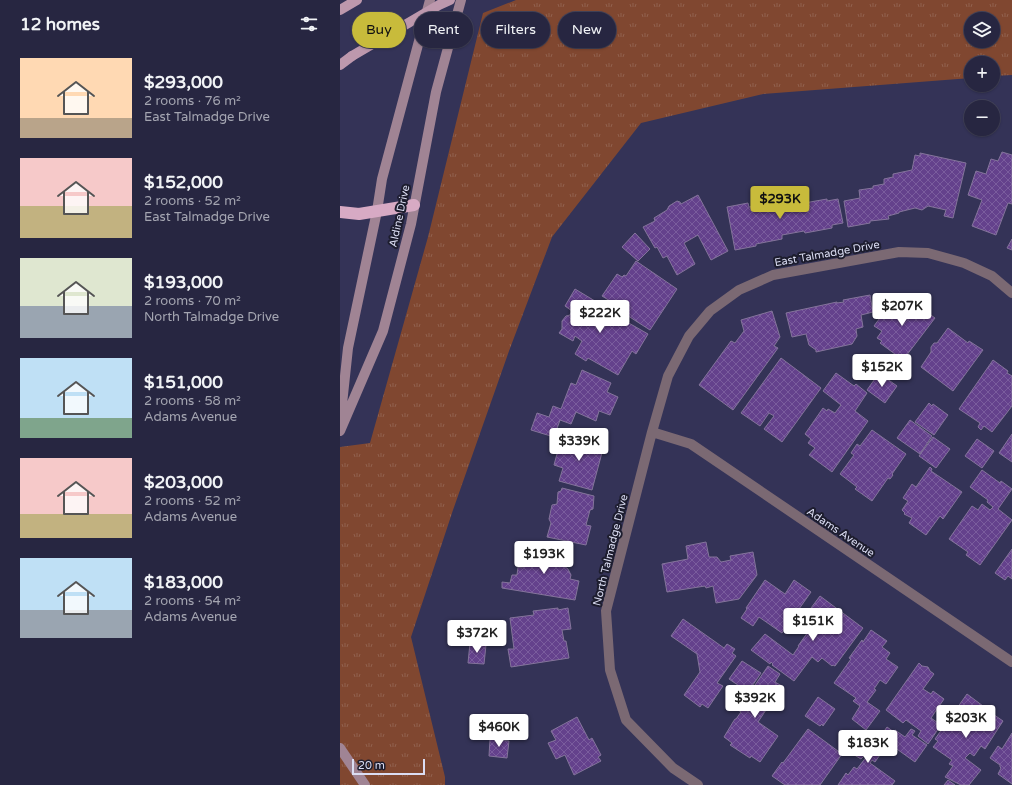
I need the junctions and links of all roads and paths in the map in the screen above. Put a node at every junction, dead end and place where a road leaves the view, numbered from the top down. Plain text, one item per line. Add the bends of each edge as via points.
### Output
1 (357, 0) edge
2 (430, 0) edge
3 (450, 0) edge
4 (460, 0) edge
5 (343, 8) edge
6 (340, 65) edge
7 (414, 205) junction
8 (377, 211) junction
9 (340, 212) edge
10 (1012, 293) edge
11 (340, 423) edge
12 (340, 431) edge
13 (652, 432) junction
14 (1012, 662) edge
15 (340, 748) edge
16 (365, 785) edge
17 (698, 785) edge

1 - 5 main road
2 - 8 main road, Aldine Drive via 382,179
3 - 6 main road, bridge
4 - 7 main road, Aldine Drive via 436,92
7 - 8 highway
7 - 12 main road, Aldine Drive via 383,331
8 - 9 highway via 359,214
8 - 11 main road, Aldine Drive via 348,348
10 - 13 street, East Talmadge Drive via 992,276 964,263 928,253 899,252 773,275 739,290 710,311 689,336 668,376
13 - 14 street, Adams Avenue via 691,444
13 - 17 street, North Talmadge Drive via 606,611 610,670 626,720 673,768
15 - 16 main road

